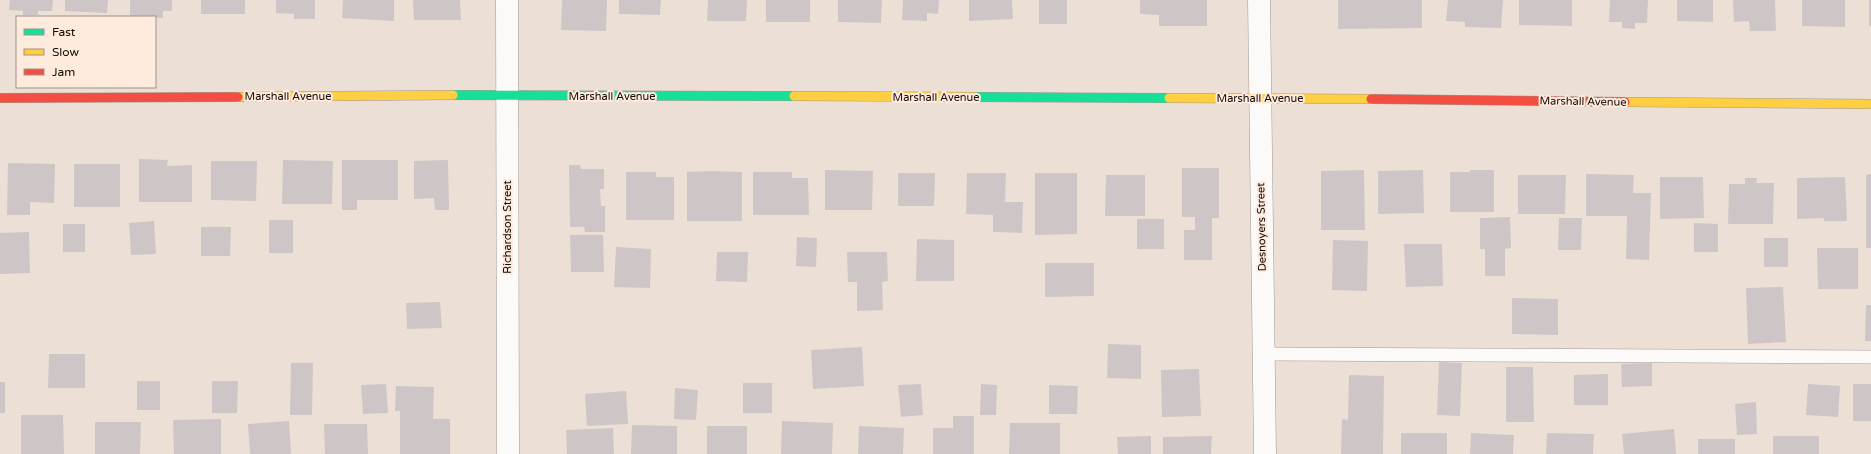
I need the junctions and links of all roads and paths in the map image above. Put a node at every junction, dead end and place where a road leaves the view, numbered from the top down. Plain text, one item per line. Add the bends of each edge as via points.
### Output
1 (507, 0) edge
2 (1259, 0) edge
3 (507, 95) junction
4 (0, 98) edge
5 (1259, 98) junction
6 (1871, 104) edge
7 (1263, 354) junction
8 (1871, 357) edge
9 (508, 454) edge
10 (1265, 454) edge

1 - 3 street, Richardson Street
2 - 5 street, Desnoyers Street
3 - 4 street, Marshall Avenue
3 - 5 street, Marshall Avenue
3 - 9 street, Richardson Street
5 - 6 street, Marshall Avenue
5 - 7 street, Desnoyers Street
7 - 8 lane
7 - 10 street, Desnoyers Street

